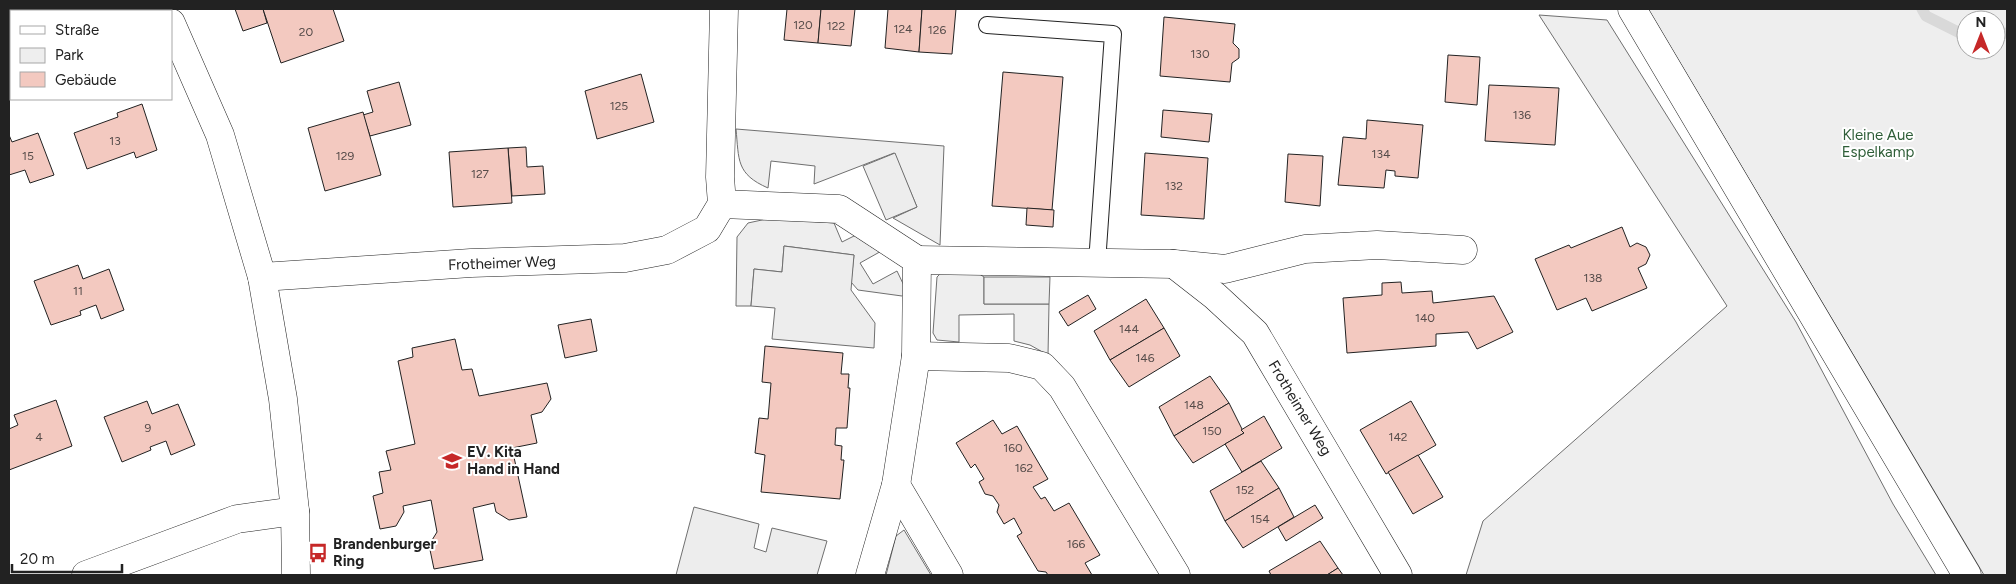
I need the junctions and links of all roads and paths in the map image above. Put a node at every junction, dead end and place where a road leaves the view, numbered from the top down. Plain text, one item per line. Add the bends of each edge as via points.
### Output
1 (724, 9) edge
2 (1632, 9) edge
3 (172, 25) edge
4 (987, 25) dead end
5 (722, 204) junction
6 (1463, 250) dead end
7 (917, 260) junction
8 (1097, 263) junction
9 (1174, 264) junction
10 (262, 277) junction
11 (916, 356) junction
12 (896, 485) junction
13 (295, 510) junction
14 (86, 575) edge
15 (296, 575) edge
16 (870, 575) edge
17 (949, 575) edge
18 (1176, 575) edge
19 (1398, 575) edge
20 (1967, 575) edge

1 - 5 street
2 - 20 street
3 - 10 street via 220,135
4 - 8 lane via 1113,34
5 - 7 street via 839,209
5 - 10 street, Frotheimer Weg via 707,230 667,250 625,258 471,263
6 - 9 street via 1378,245 1305,249 1225,269
7 - 8 street
7 - 11 street
8 - 9 street
9 - 19 street, Frotheimer Weg via 1255,332
10 - 13 street via 283,399
11 - 12 street
11 - 18 street via 1009,358 1042,366 1062,386
12 - 16 street
12 - 17 street
13 - 14 street via 237,519
13 - 15 street

